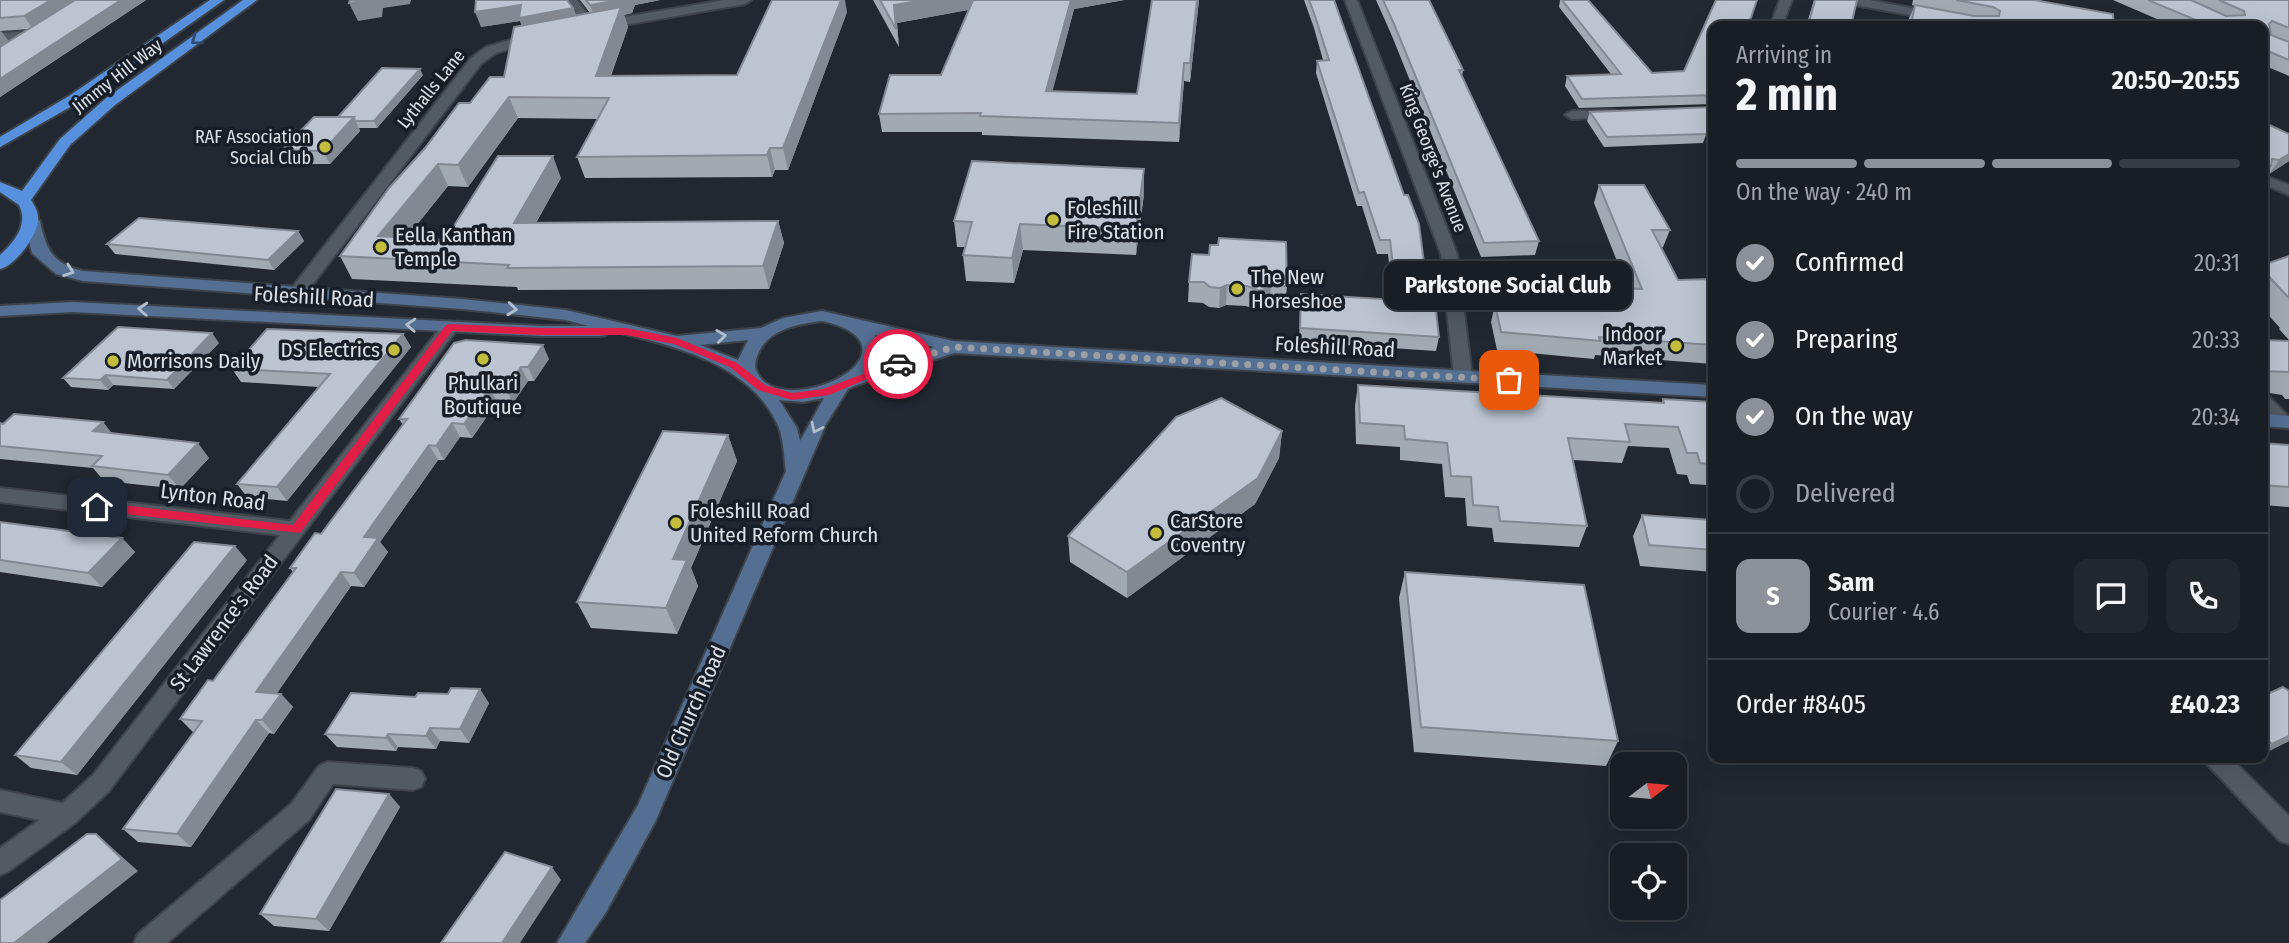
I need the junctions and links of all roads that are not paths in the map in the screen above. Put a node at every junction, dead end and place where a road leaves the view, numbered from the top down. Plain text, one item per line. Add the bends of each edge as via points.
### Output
1 (218, 0) edge
2 (251, 0) edge
3 (571, 0) edge
4 (745, 0) edge
5 (1351, 0) edge
6 (1786, 0) edge
7 (1850, 0) edge
8 (1778, 21) edge
9 (1960, 21) edge
10 (545, 35) edge
11 (0, 37) edge
12 (14, 49) edge
13 (1624, 113) edge
14 (1572, 115) dead end
15 (0, 143) edge
16 (0, 186) edge
17 (24, 199) junction
18 (32, 221) junction
19 (0, 264) edge
20 (297, 293) junction
21 (0, 311) edge
22 (450, 327) junction
23 (860, 327) junction
24 (626, 331) junction
25 (765, 333) junction
26 (677, 341) junction
27 (954, 347) junction
28 (1463, 377) junction
29 (759, 385) junction
30 (843, 385) junction
31 (1708, 391) edge
32 (796, 472) junction
33 (0, 495) edge
34 (296, 529) junction
35 (2221, 763) edge
36 (413, 779) dead end
37 (0, 801) edge
38 (66, 815) junction
39 (2289, 833) edge
40 (0, 863) edge
41 (147, 943) edge
42 (570, 943) edge

1 - 15 highway, Jimmy Hill Way via 74,99
2 -> 17 highway, Jimmy Hill Way via 101,110 65,142
3 - 4 street via 585,28
5 - 28 street, King George's Avenue via 1449,254
6 - 8 street
7 - 9 street
10 - 20 street, Lythalls Lane via 509,43 475,61
11 - 12 street via 40,32
13 - 14 street
16 - 17 highway
17 - 18 highway
18 - 19 highway via 25,238
18 -> 20 main road, Foleshill Road via 38,250 62,271
20 -> 24 main road, Foleshill Road via 553,314
22 -> 21 main road, Foleshill Road via 73,307
22 - 24 main road, Foleshill Road
22 - 34 street, St Lawrence's Road
23 - 25 main road via 822,316 801,318
23 - 27 main road, Foleshill Road
23 - 30 main road via 872,347 867,364
24 - 26 main road, Foleshill Road
26 -> 25 main road, Foleshill Road
25 - 29 main road via 750,349 746,364
26 - 29 main road, Foleshill Road via 733,365
27 - 28 main road, Foleshill Road
27 - 30 main road, Foleshill Road
28 - 31 main road, Foleshill Road
29 - 30 main road via 792,396 810,396
29 - 32 main road via 788,428
30 -> 32 main road, Old Church Road via 817,423
32 - 42 main road, Old Church Road via 647,812
33 - 34 street, Lynton Road
34 - 38 street, St Lawrence's Road via 101,783
35 - 39 street
36 - 41 street via 327,773 300,811
37 - 38 street
38 - 40 street, St Lawrence's Road

